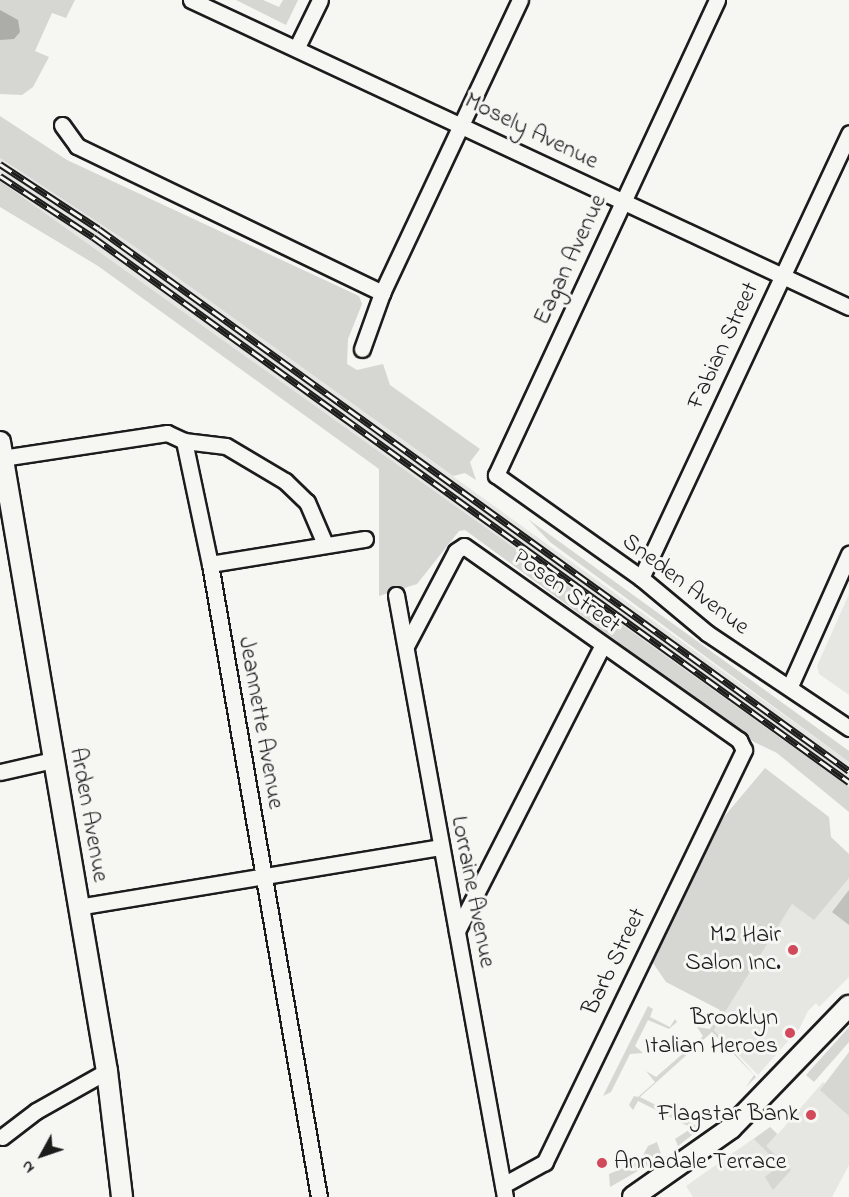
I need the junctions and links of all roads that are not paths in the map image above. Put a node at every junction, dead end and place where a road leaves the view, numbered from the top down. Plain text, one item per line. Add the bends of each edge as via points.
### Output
1 (191, 0) edge
2 (320, 0) edge
3 (520, 0) edge
4 (717, 0) edge
5 (297, 47) junction
6 (462, 123) junction
7 (62, 126) dead end
8 (849, 133) edge
9 (623, 202) junction
10 (781, 275) junction
11 (382, 293) junction
12 (849, 307) edge
13 (362, 349) dead end
14 (184, 441) junction
15 (1, 450) edge
16 (496, 475) joint
17 (365, 539) dead end
18 (325, 544) junction
19 (849, 554) edge
20 (210, 564) junction
21 (641, 578) junction
22 (396, 595) dead end
23 (406, 646) junction
24 (602, 647) junction
25 (790, 686) junction
26 (849, 728) edge
27 (739, 740) joint
28 (53, 760) junction
29 (0, 772) edge
30 (441, 847) junction
31 (264, 874) junction
32 (78, 907) junction
33 (457, 932) junction
34 (849, 1006) edge
35 (107, 1071) junction
36 (2, 1137) dead end
37 (504, 1191) edge
38 (122, 1197) edge
39 (319, 1197) edge
40 (633, 1197) edge

1 - 5 street, Mosely Avenue
2 - 5 street
3 - 6 street
4 - 9 street, Eagan Avenue
5 - 6 street, Mosely Avenue
6 - 9 street, Mosely Avenue
6 - 11 street
7 - 11 street via 77,146
8 - 10 street, Fabian Street
9 - 10 street, Mosely Avenue
9 - 16 street, Eagan Avenue
10 - 12 street, Mosely Avenue
10 - 21 street, Fabian Street
11 - 13 street
14 - 15 street via 167,433
14 - 18 street via 226,446 285,481 307,502
14 - 20 street, Jeannette Avenue
15 - 28 street, Arden Avenue
16 - 21 street, Sneden Avenue
17 - 18 street
18 - 20 street
19 - 25 street
20 - 31 street, Jeannette Avenue
21 - 25 street, Sneden Avenue via 706,633
22 - 23 street, Lorraine Avenue
23 - 24 street, Posen Street via 456,551 464,546
23 - 30 street, Lorraine Avenue
24 - 27 street, Posen Street
24 - 33 street
25 - 26 street, Sneden Avenue
27 - 37 street, Barb Street via 742,756 545,1162
28 - 29 street
28 - 32 street, Arden Avenue
30 - 31 street
30 - 33 street, Lorraine Avenue
31 - 32 street
31 - 39 street, Jeannette Avenue
32 - 35 street, Arden Avenue
33 - 37 street, Lorraine Avenue
34 - 40 street via 725,1134
35 - 36 street via 36,1111
35 - 38 street, Arden Avenue

